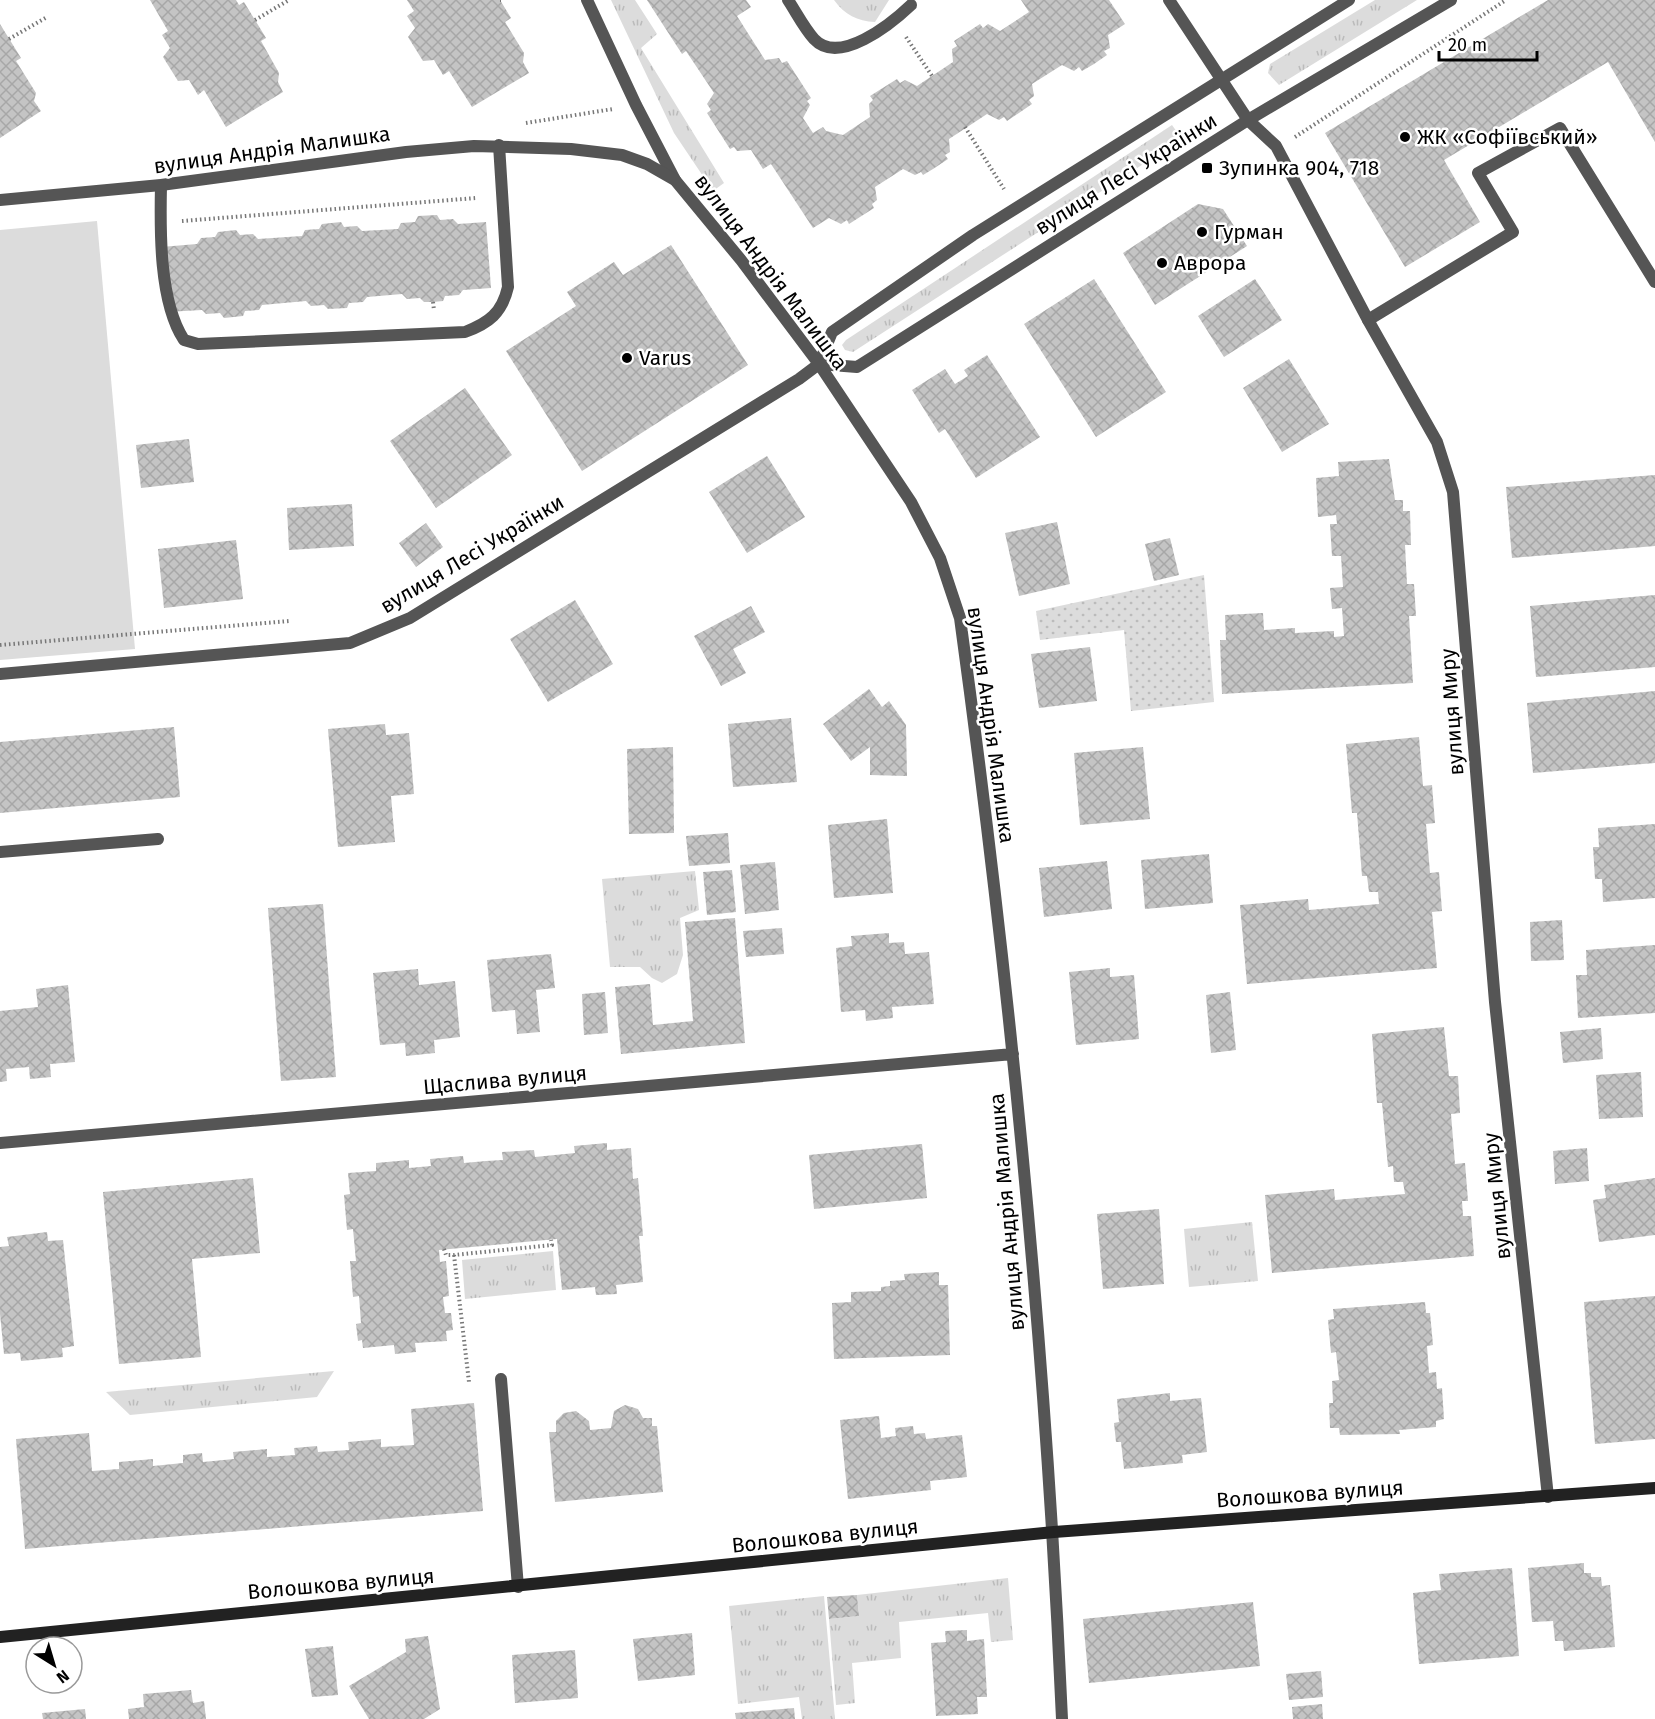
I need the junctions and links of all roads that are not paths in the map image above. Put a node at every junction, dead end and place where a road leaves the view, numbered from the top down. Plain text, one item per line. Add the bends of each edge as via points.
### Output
1 (587, 0) edge
2 (788, 0) edge
3 (1169, 0) edge
4 (1348, 0) edge
5 (1451, 0) edge
6 (911, 5) dead end
7 (1222, 79) junction
8 (1248, 120) junction
9 (499, 145) junction
10 (675, 180) junction
11 (161, 185) junction
12 (0, 200) edge
13 (1655, 282) edge
14 (1368, 320) junction
15 (819, 364) junction
16 (0, 674) edge
17 (158, 839) dead end
18 (0, 852) edge
19 (1013, 1054) junction
20 (0, 1143) edge
21 (501, 1379) dead end
22 (1655, 1488) edge
23 (1548, 1497) junction
24 (1054, 1532) junction
25 (518, 1587) junction
26 (0, 1637) edge
27 (1062, 1719) edge

1 - 10 street
2 - 6 street via 815,40 831,49 850,46 895,21
3 - 7 street, вулиця Миру
4 - 7 street, вулиця Лесі Українки
5 - 8 street, вулиця Лесі Українки
7 - 8 street, вулиця Миру
7 - 15 street, вулиця Лесі Українки via 973,235 832,332
8 - 14 street, вулиця Миру via 1276,146
8 - 15 street, вулиця Лесі Українки via 856,367
9 - 10 street, вулиця Андрія Малишка via 622,155
9 - 11 street, вулиця Андрія Малишка via 406,152
9 - 11 street via 508,288 494,318 465,332 198,344 184,340 171,316 160,222
10 - 15 street, вулиця Андрія Малишка
11 - 12 street, вулиця Андрія Малишка
13 - 14 street via 1560,128 1478,172 1513,232
14 - 23 street, вулиця Миру via 1437,442 1453,492 1495,1002
15 - 16 street, вулиця Лесі Українки via 410,618 350,643
15 - 19 street, вулиця Андрія Малишка via 910,502 940,558 960,618
17 - 18 street
19 - 20 street, Щаслива вулиця
19 - 24 street, вулиця Андрія Малишка
21 - 25 street
22 - 23 street, Волошкова вулиця
23 - 24 street, Волошкова вулиця
24 - 25 street, Волошкова вулиця
24 - 27 street, вулиця Андрія Малишка
25 - 26 street, Волошкова вулиця

